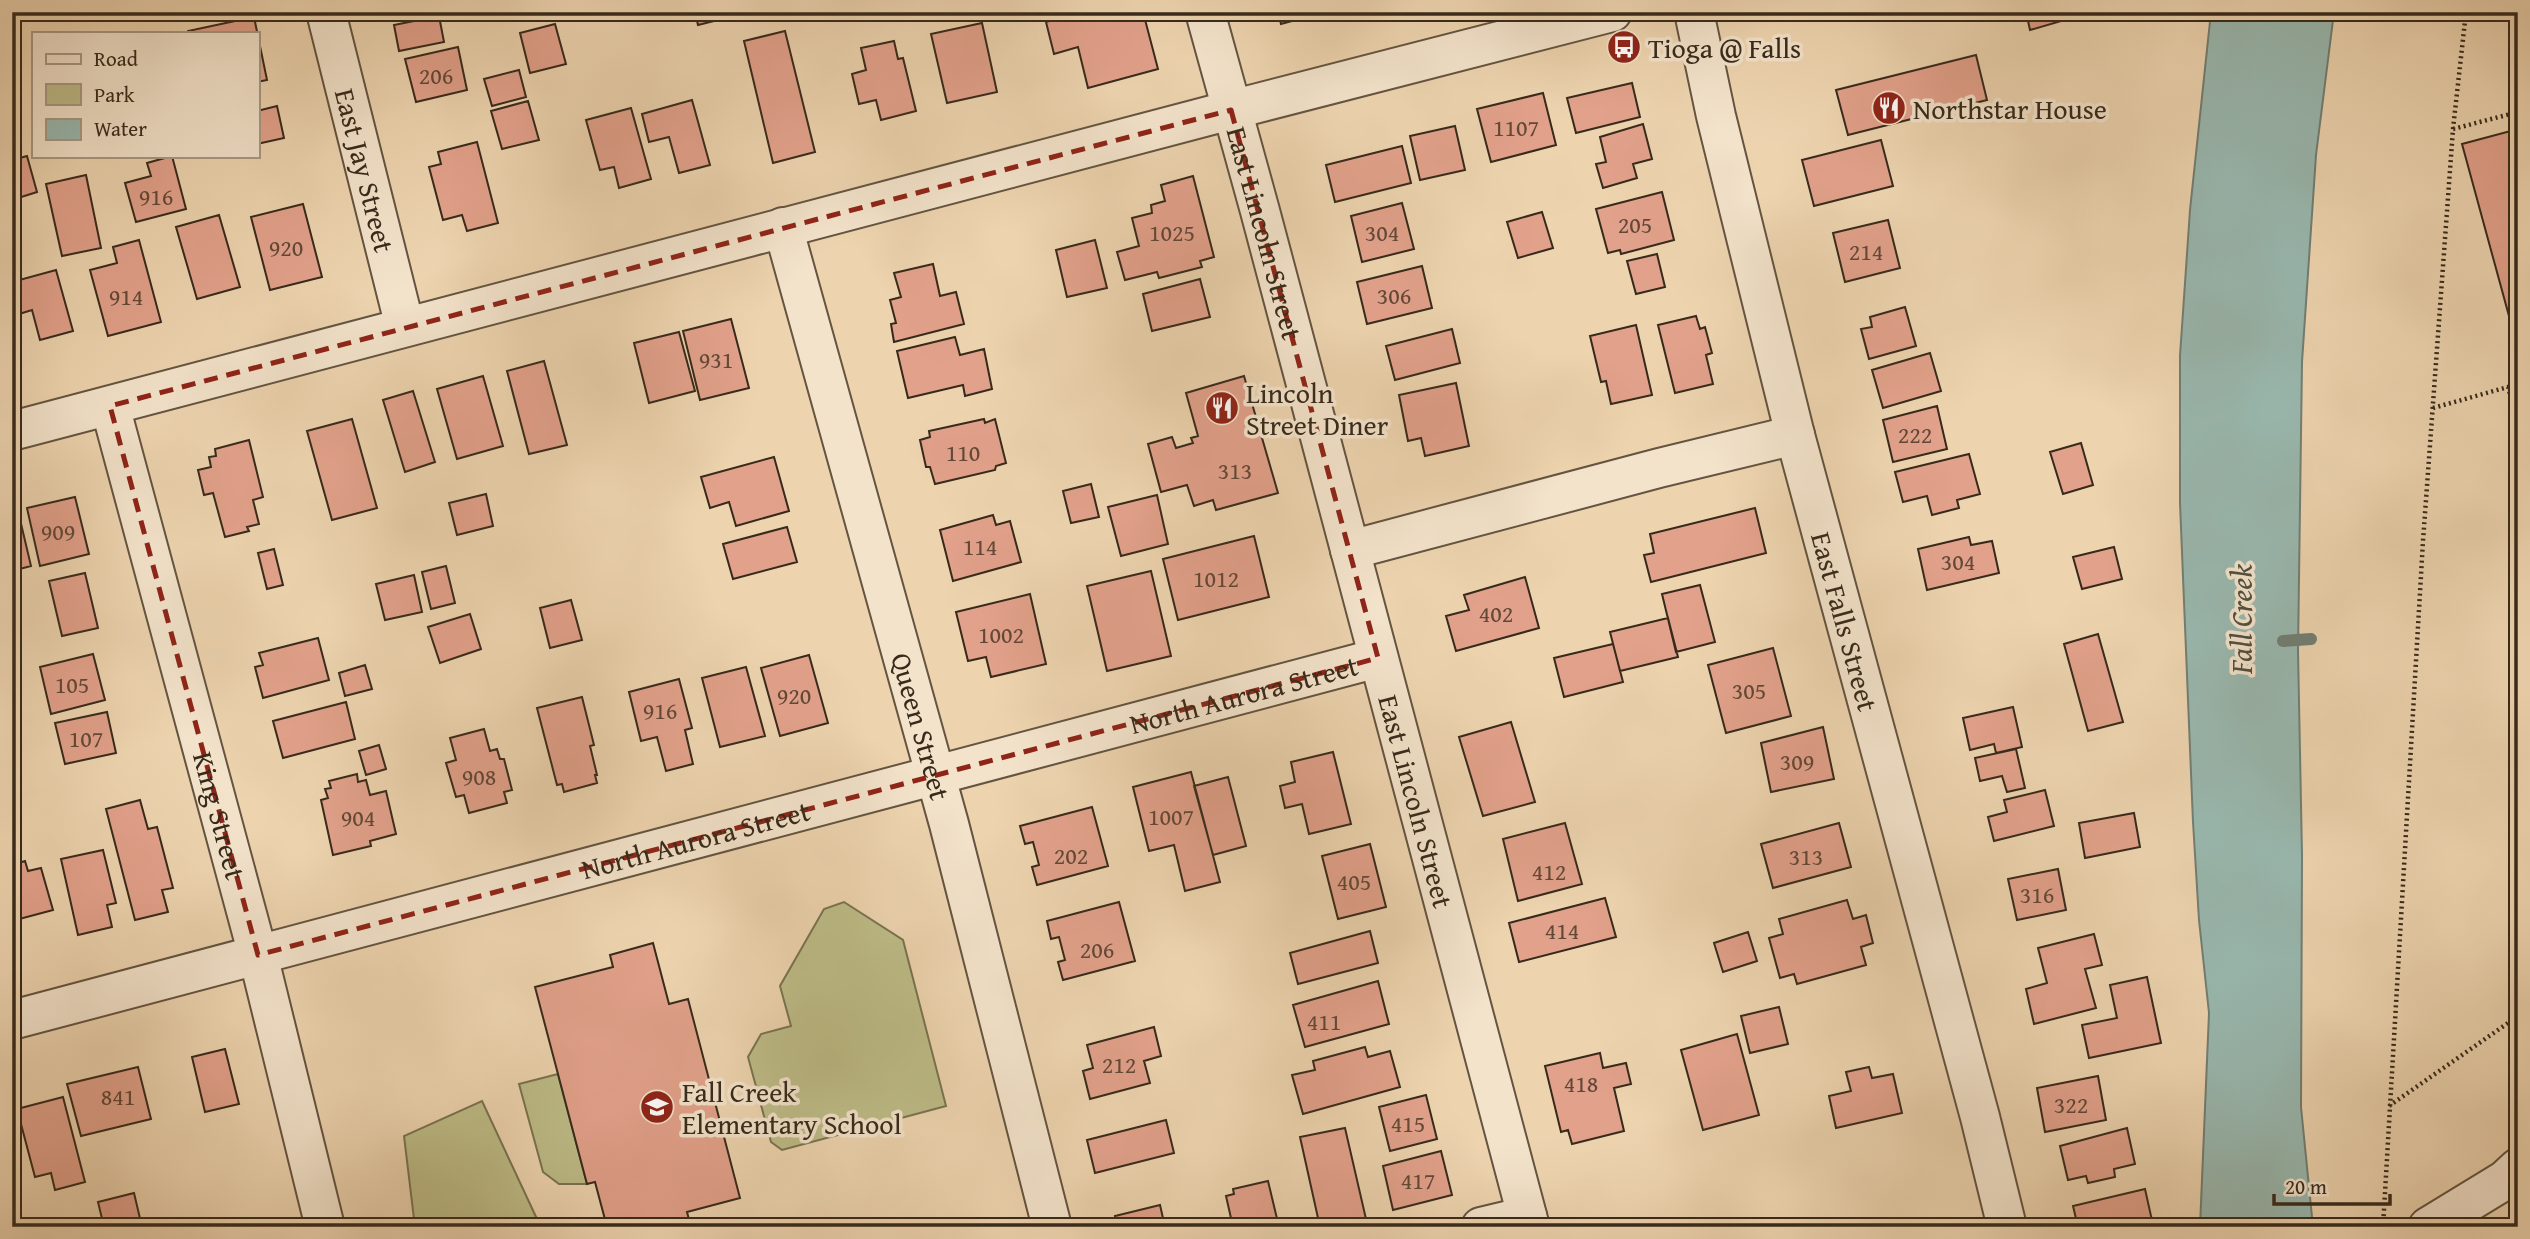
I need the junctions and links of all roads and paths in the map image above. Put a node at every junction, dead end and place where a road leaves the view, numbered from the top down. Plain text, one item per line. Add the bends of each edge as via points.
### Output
1 (326, 12) edge
2 (1205, 12) edge
3 (1612, 12) edge
4 (1694, 12) edge
5 (2466, 12) edge
6 (1231, 110) junction
7 (2518, 112) edge
8 (2453, 129) junction
9 (783, 228) junction
10 (405, 327) junction
11 (110, 406) junction
12 (2433, 408) junction
13 (2518, 423) edge
14 (12, 431) edge
15 (1796, 435) junction
16 (1350, 550) junction
17 (1378, 658) junction
18 (935, 776) junction
19 (257, 955) junction
20 (2518, 1016) edge
21 (12, 1020) edge
22 (2388, 1107) junction
23 (2518, 1168) edge
24 (1529, 1221) edge
25 (325, 1227) edge
26 (1052, 1227) edge
27 (1481, 1227) edge
28 (2007, 1227) edge
29 (2383, 1227) edge
30 (2428, 1227) edge

1 - 10 street, East Jay Street
2 - 6 street, East Lincoln Street
3 - 6 street
4 - 15 street, East Falls Street
5 - 8 path
6 - 9 street
6 - 16 street, East Lincoln Street
7 - 8 path
8 - 12 path
9 - 10 street
9 - 18 street, Queen Street
10 - 11 street
11 - 14 street
11 - 19 street, King Street
12 - 13 path via 2508,387
12 - 22 path
15 - 16 street
15 - 28 street, East Falls Street
16 - 17 street, East Lincoln Street
17 - 18 street, North Aurora Street
17 - 24 street, East Lincoln Street
18 - 19 street, North Aurora Street
18 - 26 street, Queen Street
19 - 21 street, North Aurora Street
19 - 25 street, King Street
20 - 22 path
22 - 29 path
23 - 30 street
24 - 27 street

